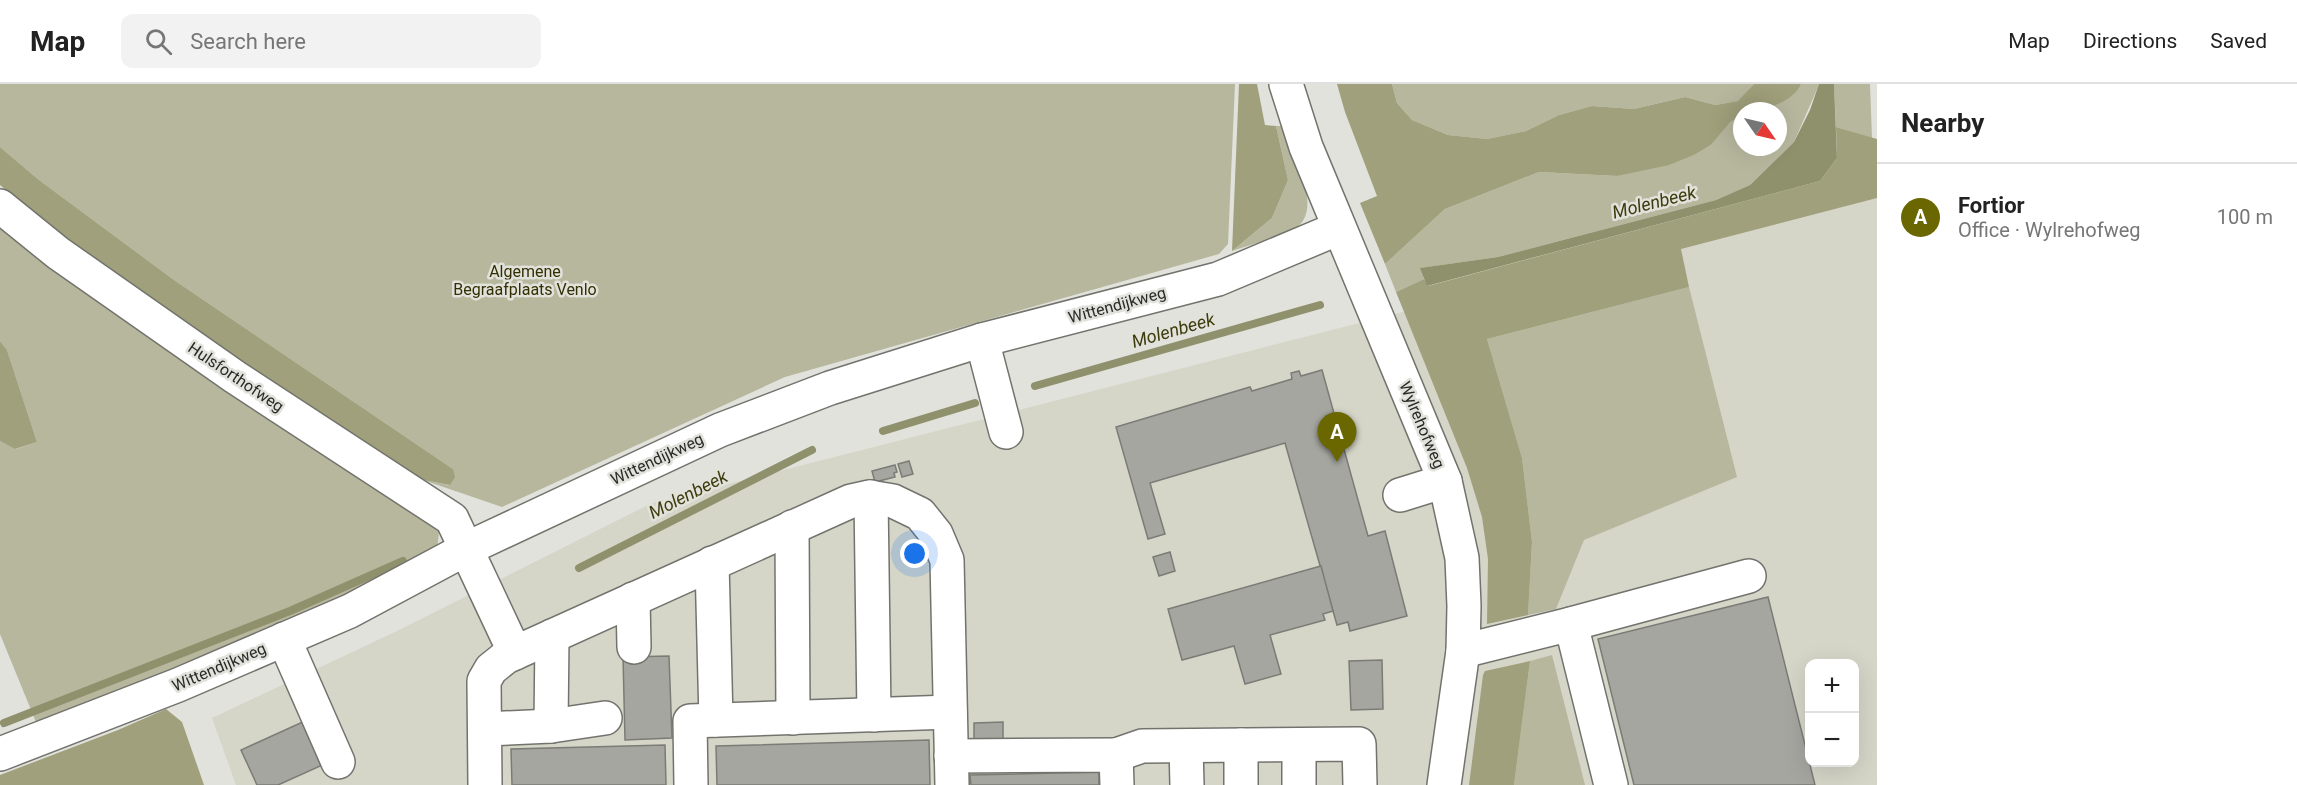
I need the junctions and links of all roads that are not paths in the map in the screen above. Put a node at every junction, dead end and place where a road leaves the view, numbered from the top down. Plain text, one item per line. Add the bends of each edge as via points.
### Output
1 (1286, 84) edge
2 (0, 206) edge
3 (1339, 228) junction
4 (982, 340) junction
5 (1006, 432) dead end
6 (1445, 481) junction
7 (1400, 495) dead end
8 (871, 497) junction
9 (792, 527) junction
10 (466, 549) junction
11 (712, 563) junction
12 (1749, 576) dead end
13 (633, 599) junction
14 (1571, 624) junction
15 (552, 636) junction
16 (284, 639) junction
17 (634, 647) dead end
18 (1462, 651) junction
19 (515, 653) junction
20 (950, 712) junction
21 (874, 715) junction
22 (605, 718) dead end
23 (716, 720) junction
24 (551, 726) junction
25 (783, 727) junction
26 (485, 729) junction
27 (1241, 745) junction
28 (1299, 745) junction
29 (1186, 746) junction
30 (0, 754) edge
31 (339, 762) dead end
32 (1116, 770) edge
33 (951, 771) edge
34 (485, 785) edge
35 (691, 785) edge
36 (1187, 785) edge
37 (1241, 785) edge
38 (1299, 785) edge
39 (1360, 785) edge
40 (1444, 785) edge
41 (1611, 785) edge

1 - 3 street, Wylrehofweg
2 - 10 street, Hulsforthofweg via 58,253 235,377 452,519
3 - 4 street, Wittendijkweg via 1218,279
3 - 6 street, Wylrehofweg
4 - 5 street
4 - 10 street, Wittendijkweg via 830,388 720,430
6 - 7 street
6 - 18 street, Wylrehofweg via 1462,558
8 - 9 street via 850,501
8 - 20 street via 893,501 920,514 936,534 947,560
8 - 21 street
9 - 11 street
9 - 25 street
10 - 16 street, Wittendijkweg via 350,610
10 - 19 street, Hulsforthofweg
11 - 13 street
11 - 23 street
12 - 14 street
13 - 15 street
13 - 17 street
14 - 18 street
14 - 41 street
15 - 19 street
15 - 24 street
16 - 30 street, Wittendijkweg
16 - 31 street
18 - 40 street, Wylrehofweg
19 - 26 street via 491,669 484,681
20 - 21 street
20 - 33 street
21 - 25 street
22 - 24 street
23 - 25 street
23 - 35 street via 690,721
24 - 26 street
26 - 34 street
27 - 28 street
27 - 29 street
27 - 37 street
28 - 38 street
28 - 39 street via 1359,744
29 - 32 street via 1142,746
29 - 36 street
32 - 33 street

